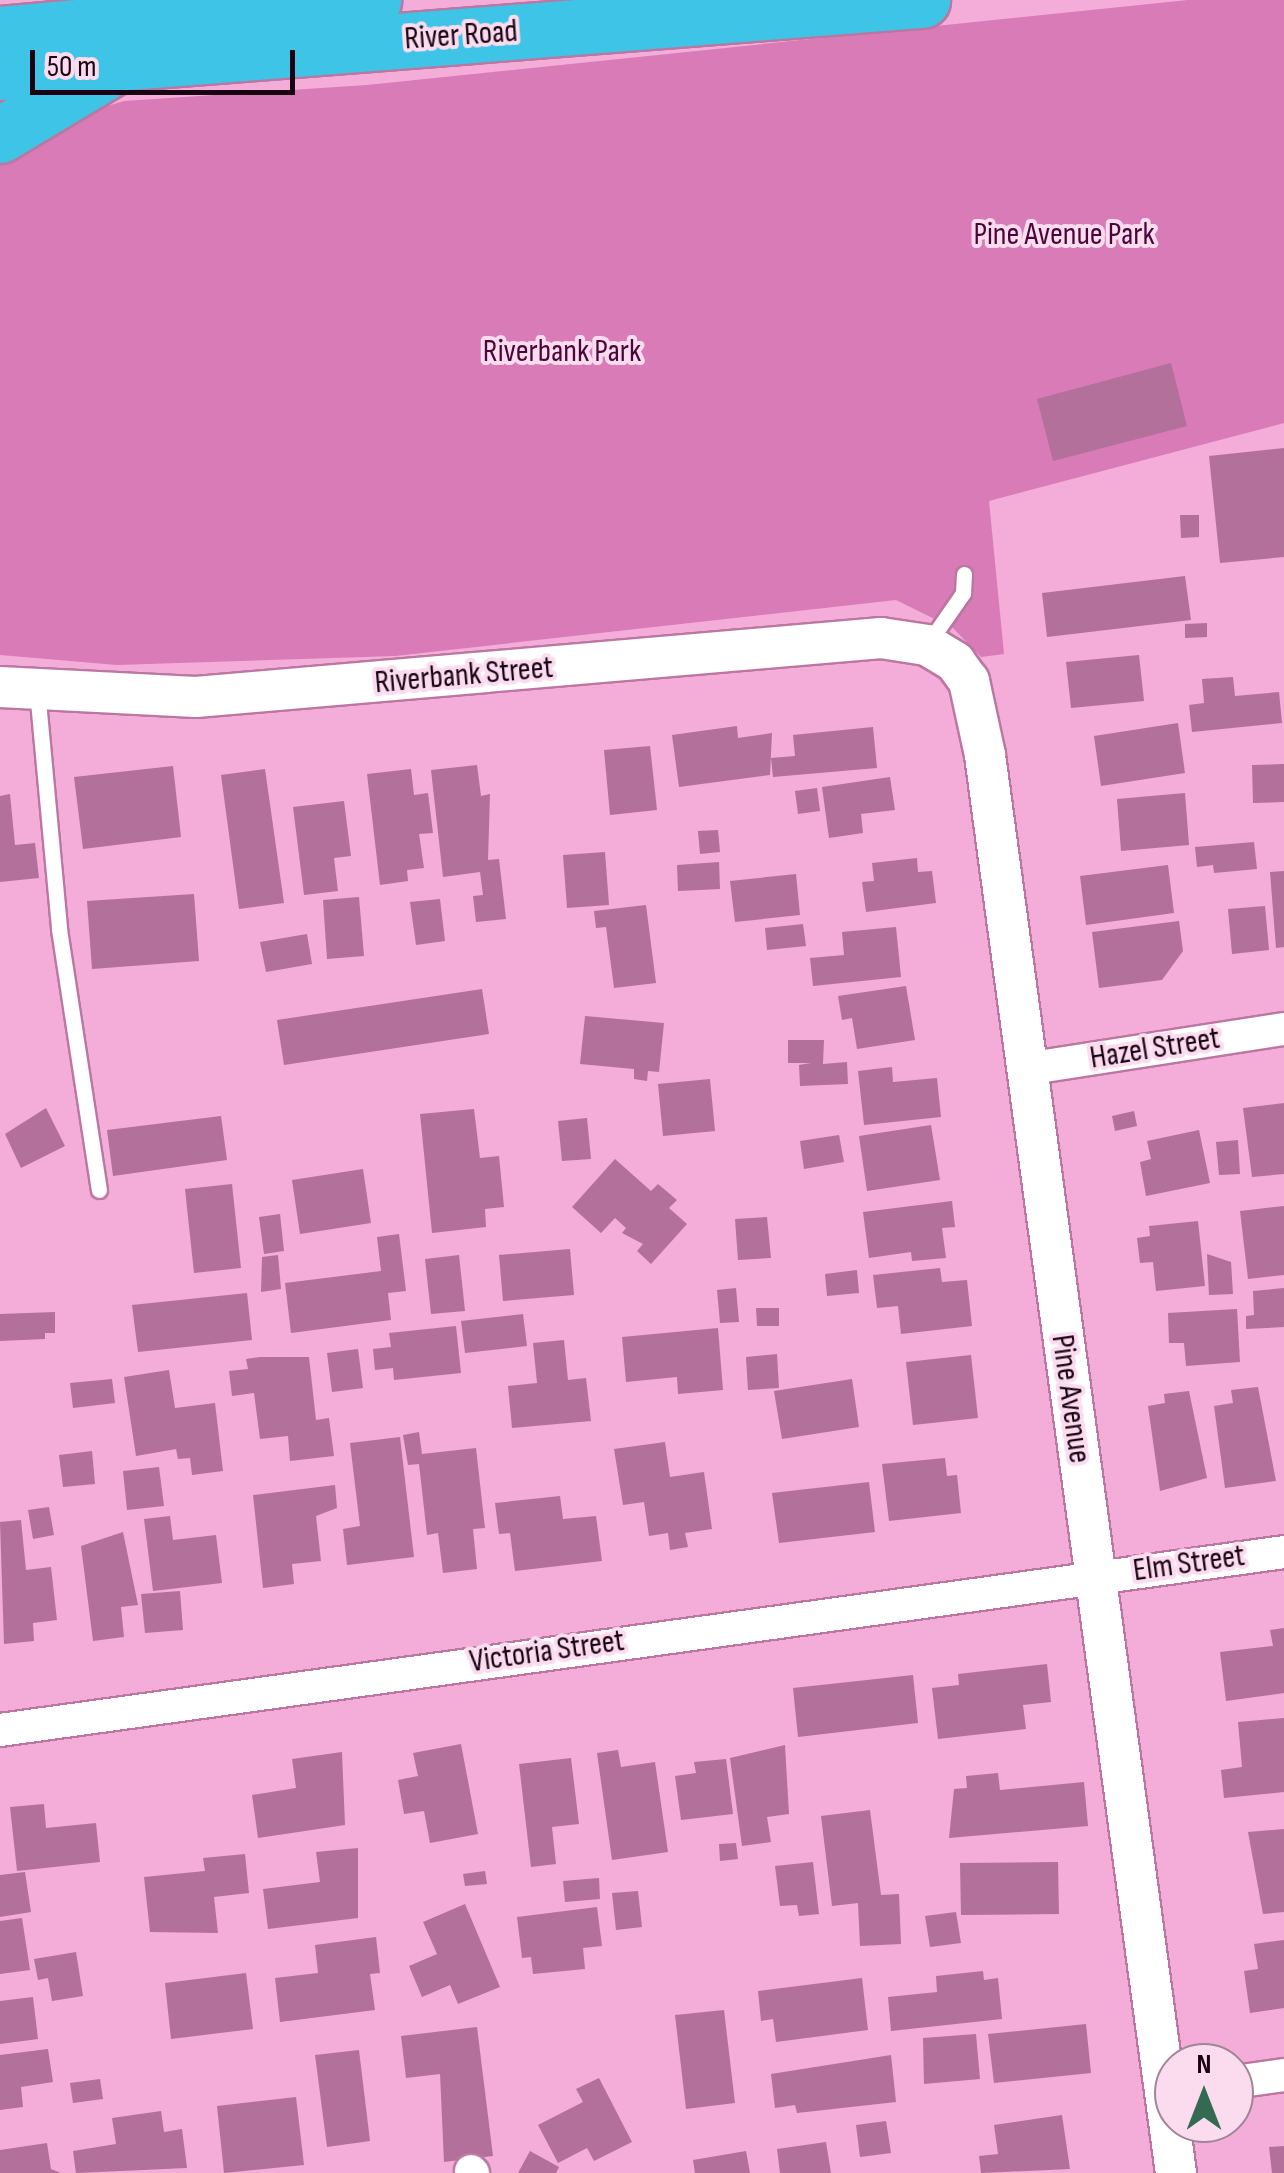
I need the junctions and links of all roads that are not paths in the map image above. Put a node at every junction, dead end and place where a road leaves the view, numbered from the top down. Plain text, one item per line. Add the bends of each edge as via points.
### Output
1 (374, 0) edge
2 (922, 0) edge
3 (0, 34) edge
4 (119, 63) junction
5 (0, 72) edge
6 (0, 135) edge
7 (964, 574) dead end
8 (927, 646) junction
9 (18, 688) edge
10 (1284, 1030) edge
11 (1025, 1069) junction
12 (99, 1190) dead end
13 (1284, 1552) edge
14 (1095, 1576) junction
15 (0, 1730) edge
16 (1162, 2043) edge
17 (1284, 2075) edge
18 (1254, 2079) edge
19 (1173, 2143) edge
20 (1176, 2173) edge

1 - 3 highway
2 - 4 highway, River Road
4 - 5 highway, River Road
4 - 6 highway
7 - 8 lane via 963,593
8 - 9 street, Riverbank Street via 880,638 196,697
8 - 11 street, Pine Avenue via 955,662 976,706
9 - 12 lane
10 - 11 street, Hazel Street
11 - 14 street, Pine Avenue
13 - 14 street, Elm Street
14 - 15 street, Victoria Street
14 - 16 street, Pine Avenue
17 - 18 street
19 - 20 street, Pine Avenue

